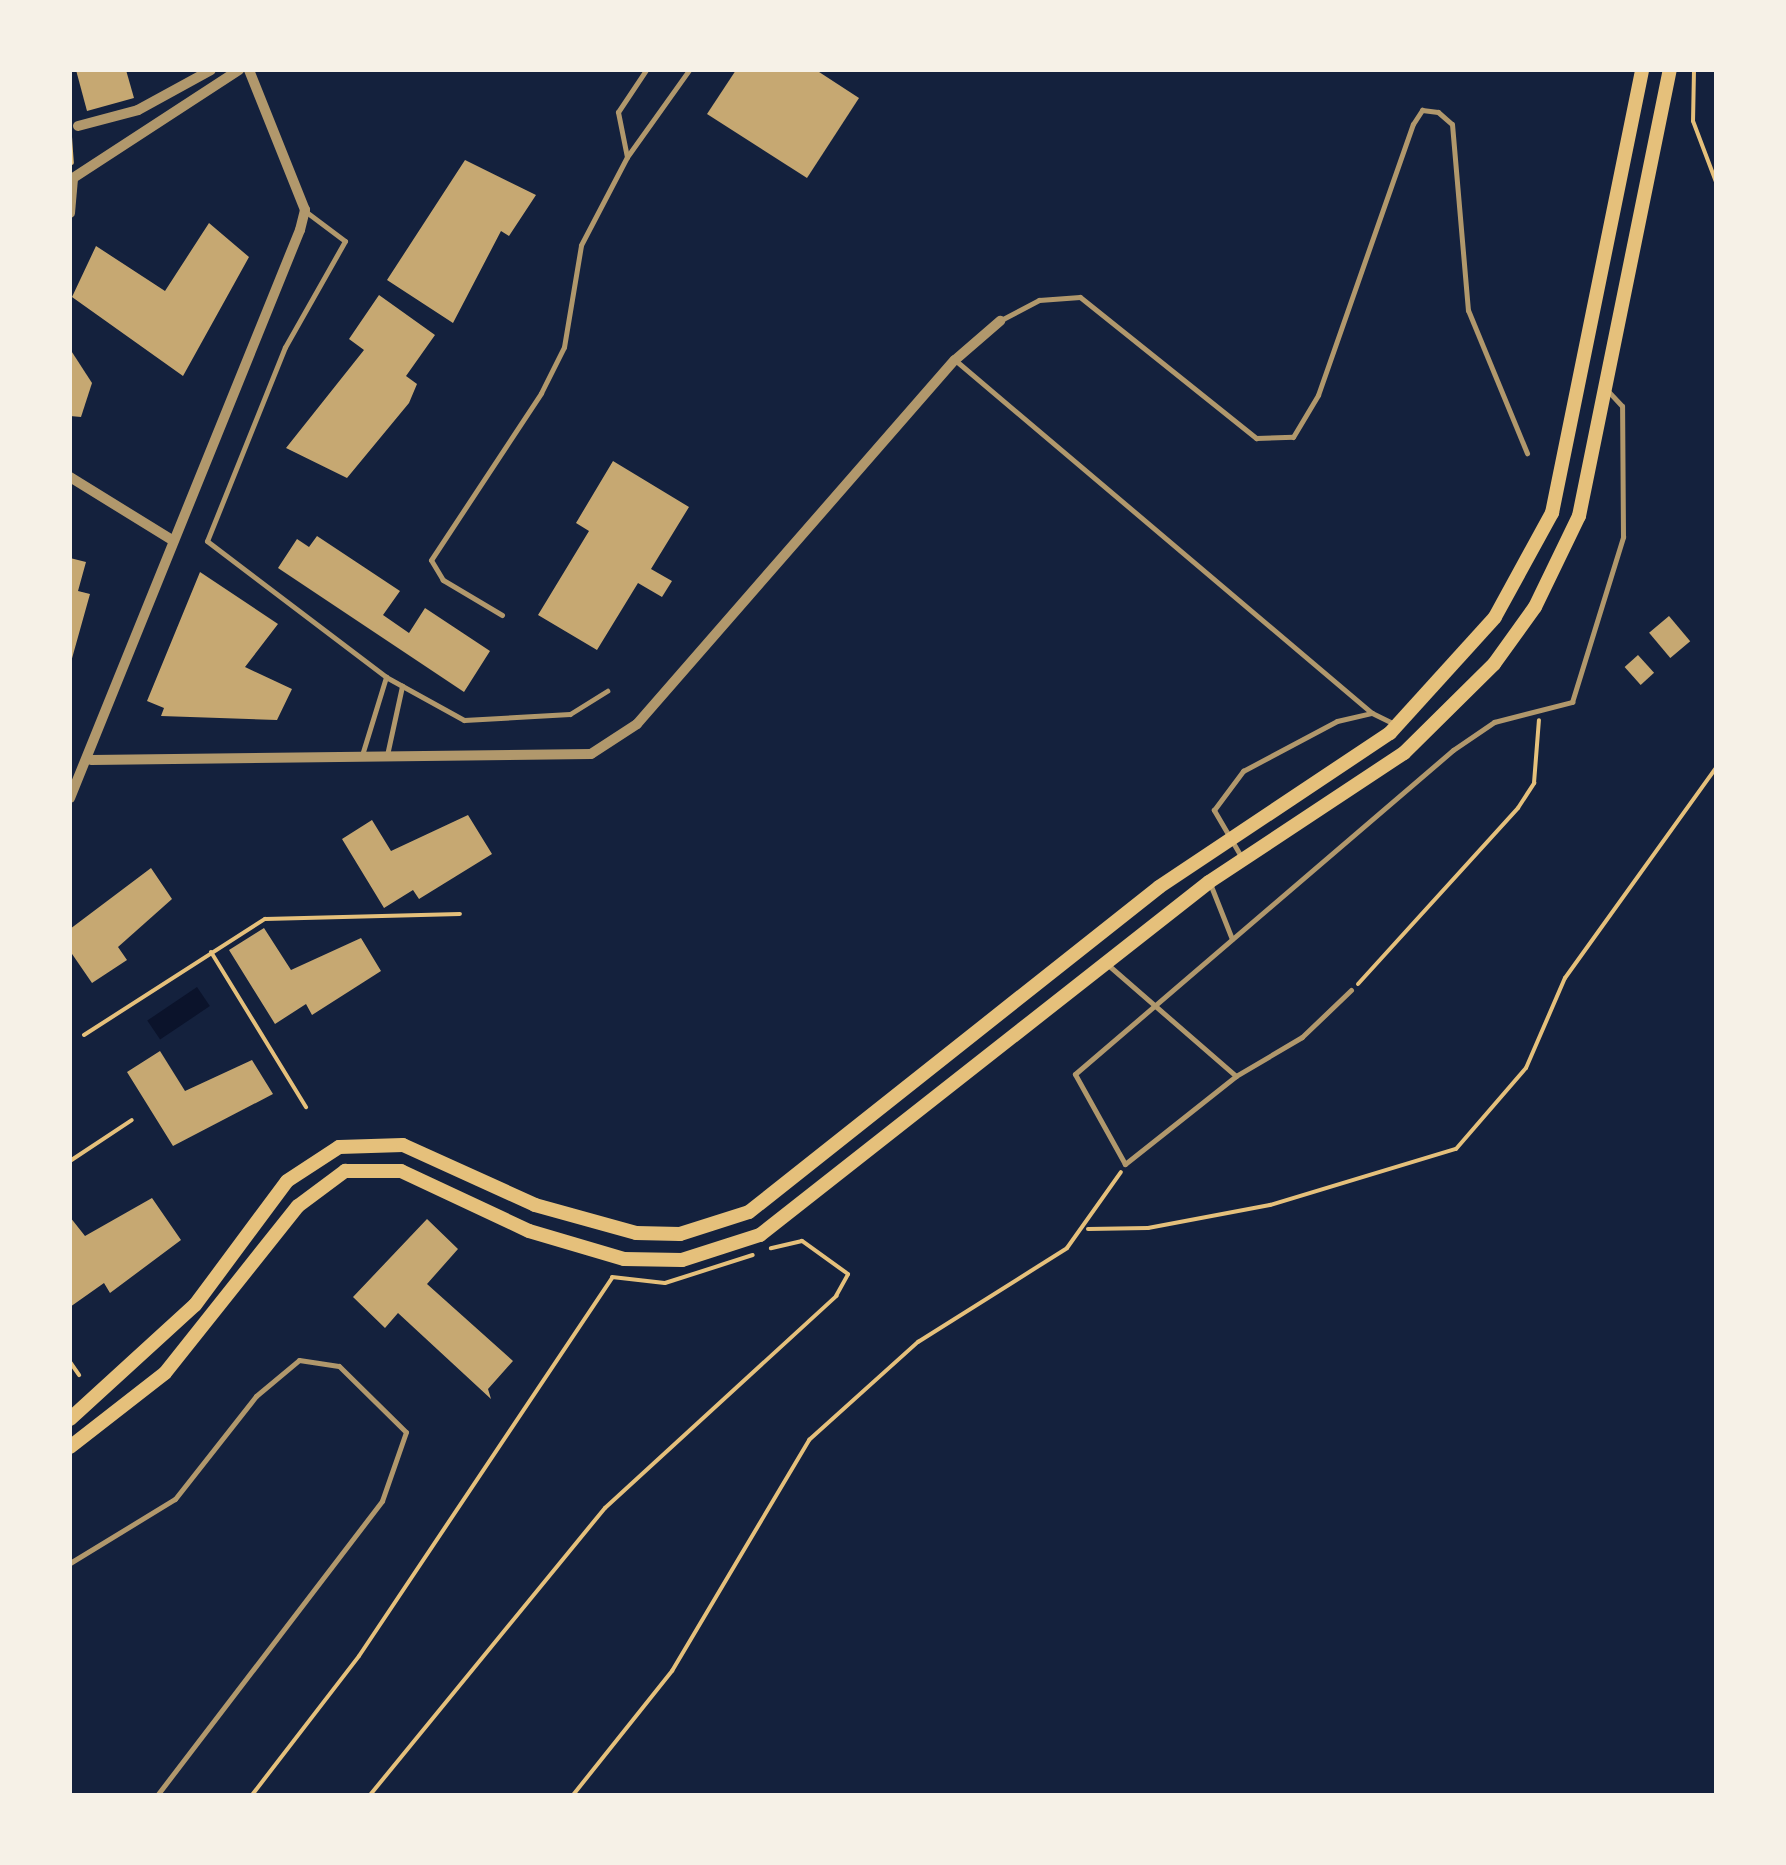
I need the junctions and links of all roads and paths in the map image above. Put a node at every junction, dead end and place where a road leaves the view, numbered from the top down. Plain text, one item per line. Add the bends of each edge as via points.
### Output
1 (211, 70) edge
2 (239, 70) edge
3 (249, 70) edge
4 (646, 70) edge
5 (689, 70) edge
6 (1642, 70) edge
7 (1670, 70) edge
8 (1694, 70) edge
9 (74, 129) edge
10 (627, 157) junction
11 (72, 179) edge
12 (1716, 182) edge
13 (304, 210) junction
14 (70, 212) edge
15 (1000, 321) joint
16 (955, 360) junction
17 (1607, 390) junction
18 (1527, 453) dead end
19 (70, 478) edge
20 (172, 540) junction
21 (502, 615) dead end
22 (386, 677) junction
23 (402, 686) junction
24 (608, 691) dead end
25 (1372, 713) junction
26 (1540, 714) junction
27 (1398, 725) junction
28 (361, 757) junction
29 (386, 758) junction
30 (91, 760) junction
31 (1716, 768) edge
32 (70, 798) edge
33 (1230, 839) junction
34 (1244, 860) junction
35 (1209, 882) junction
36 (460, 914) dead end
37 (1232, 939) junction
38 (211, 952) junction
39 (1105, 962) junction
40 (1050, 976) junction
41 (1351, 990) joint
42 (1066, 995) junction
43 (1158, 1008) junction
44 (84, 1035) dead end
45 (1236, 1076) junction
46 (306, 1107) dead end
47 (132, 1120) dead end
48 (70, 1161) edge
49 (1125, 1164) junction
50 (1088, 1229) junction
51 (637, 1260) junction
52 (612, 1277) junction
53 (70, 1362) edge
54 (78, 1375) dead end
55 (70, 1419) edge
56 (70, 1447) edge
57 (70, 1563) edge
58 (157, 1795) edge
59 (252, 1795) edge
60 (370, 1795) edge
61 (573, 1795) edge

1 - 9 street via 138,110
2 - 11 street
3 - 13 street
4 - 10 lane via 618,112
5 - 10 lane
6 - 27 main road via 1552,513 1495,618
7 - 17 main road
8 - 12 path via 1693,121
9 - 11 path
10 - 21 lane via 581,245 557,363 432,560 443,580
11 - 14 street
13 - 20 street
13 - 22 lane via 345,240 285,348 206,540
15 - 16 street
15 - 18 lane via 1039,300 1080,297 1256,438 1292,437 1318,395 1412,124 1422,110 1438,112 1452,124 1468,310
16 - 25 lane
16 - 29 street via 620,738 576,755
17 - 26 lane via 1622,406 1622,538 1572,702
17 - 34 main road via 1566,548 1494,664 1404,753
19 - 20 street
20 - 30 street
22 - 23 lane
22 - 28 lane
23 - 24 lane via 464,720 570,714
23 - 29 lane
25 - 27 lane
25 - 33 lane via 1287,741 1243,771 1214,810
26 - 37 lane via 1494,722 1454,750
26 - 41 path via 1534,783 1518,808
27 - 33 main road
28 - 29 street
28 - 30 street
30 - 32 street
31 - 50 path via 1565,978 1516,1083 1442,1159 1223,1216
33 - 34 lane
33 - 40 main road
34 - 35 main road
35 - 37 lane
35 - 39 main road
36 - 38 path via 265,919
37 - 43 lane
38 - 44 path
38 - 46 path
39 - 42 main road
39 - 43 lane
40 - 42 main road
40 - 55 main road via 781,1193 703,1229 656,1235 582,1220 403,1145 357,1142 321,1155 287,1181 173,1328
41 - 45 lane via 1302,1037
42 - 51 main road via 784,1222 706,1256
43 - 45 lane
43 - 49 lane via 1074,1074
45 - 49 lane
47 - 48 path
49 - 50 path
50 - 61 path via 1035,1272 918,1342 809,1440 672,1670
51 - 52 path
51 - 56 main road via 529,1231 401,1171 345,1171 310,1193 165,1374
52 - 59 path via 359,1656
52 - 60 path via 665,1283 786,1241 848,1274 836,1296 605,1508
53 - 54 path
57 - 58 lane via 175,1499 256,1396 299,1360 338,1366 406,1432 382,1501

